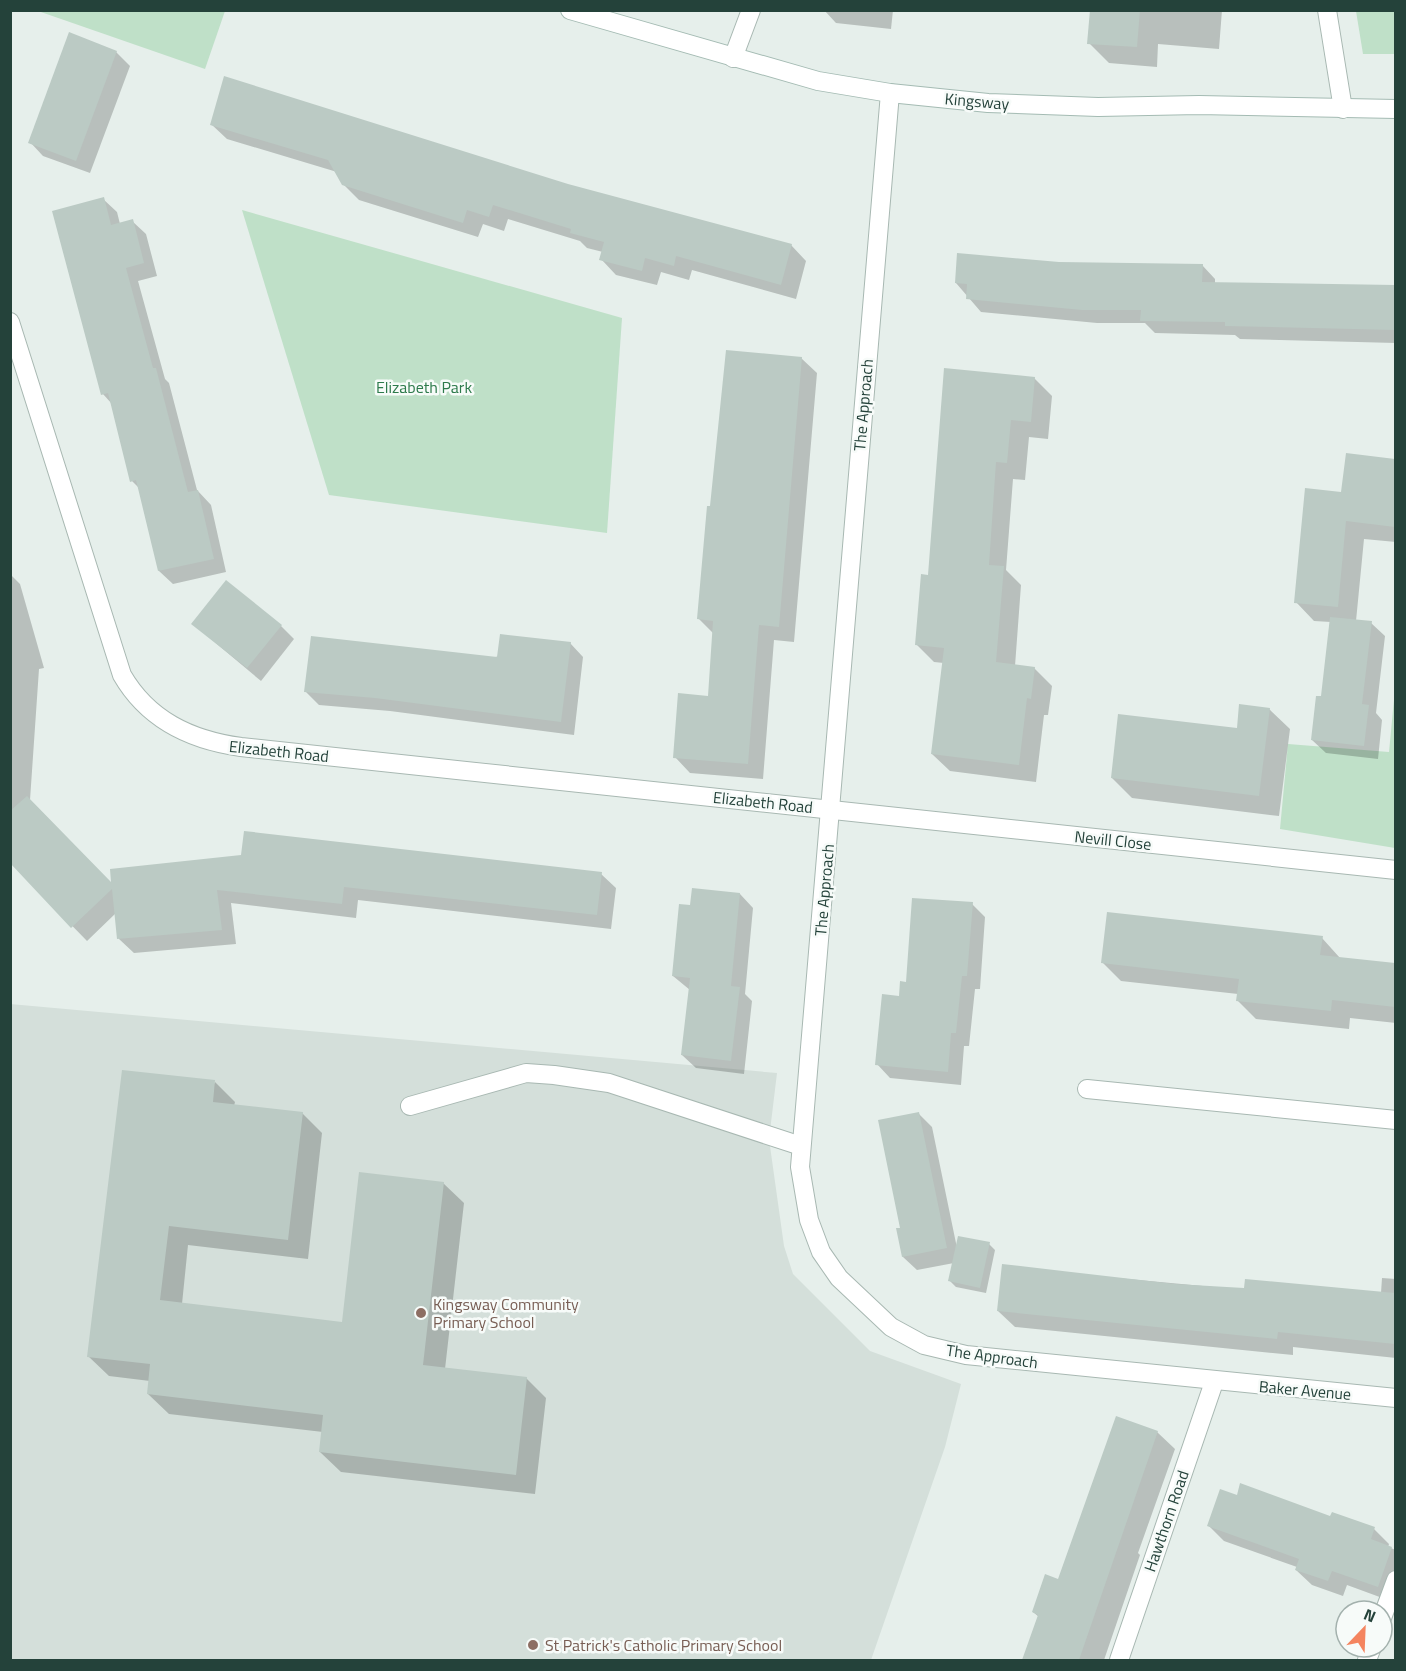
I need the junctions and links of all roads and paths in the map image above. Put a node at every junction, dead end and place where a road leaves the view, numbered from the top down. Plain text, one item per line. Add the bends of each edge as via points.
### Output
1 (570, 10) edge
2 (751, 10) edge
3 (1327, 10) edge
4 (733, 58) junction
5 (890, 93) junction
6 (1343, 109) junction
7 (1395, 109) edge
8 (10, 322) edge
9 (830, 809) junction
10 (1395, 870) edge
11 (1087, 1089) dead end
12 (410, 1106) dead end
13 (1395, 1120) edge
14 (801, 1146) junction
15 (1214, 1382) junction
16 (1395, 1398) edge
17 (1395, 1580) edge
18 (1388, 1599) edge
19 (1119, 1660) edge

1 - 4 street, Kingsway
2 - 4 street
3 - 6 street
4 - 5 street, Kingsway via 818,81
5 - 6 street, Kingsway via 988,103 1098,107
5 - 9 street, The Approach
6 - 7 street, Kingsway
8 - 9 street, Elizabeth Road via 122,675 144,706 162,720 214,743 241,747
9 - 10 street, Nevill Close
9 - 14 street, The Approach
11 - 13 street
12 - 14 street via 526,1073 554,1075 609,1083
14 - 15 street, The Approach via 802,1188 821,1252 854,1294 891,1327 924,1345 966,1355
15 - 16 street, Baker Avenue
15 - 19 street, Hawthorn Road
17 - 18 street

